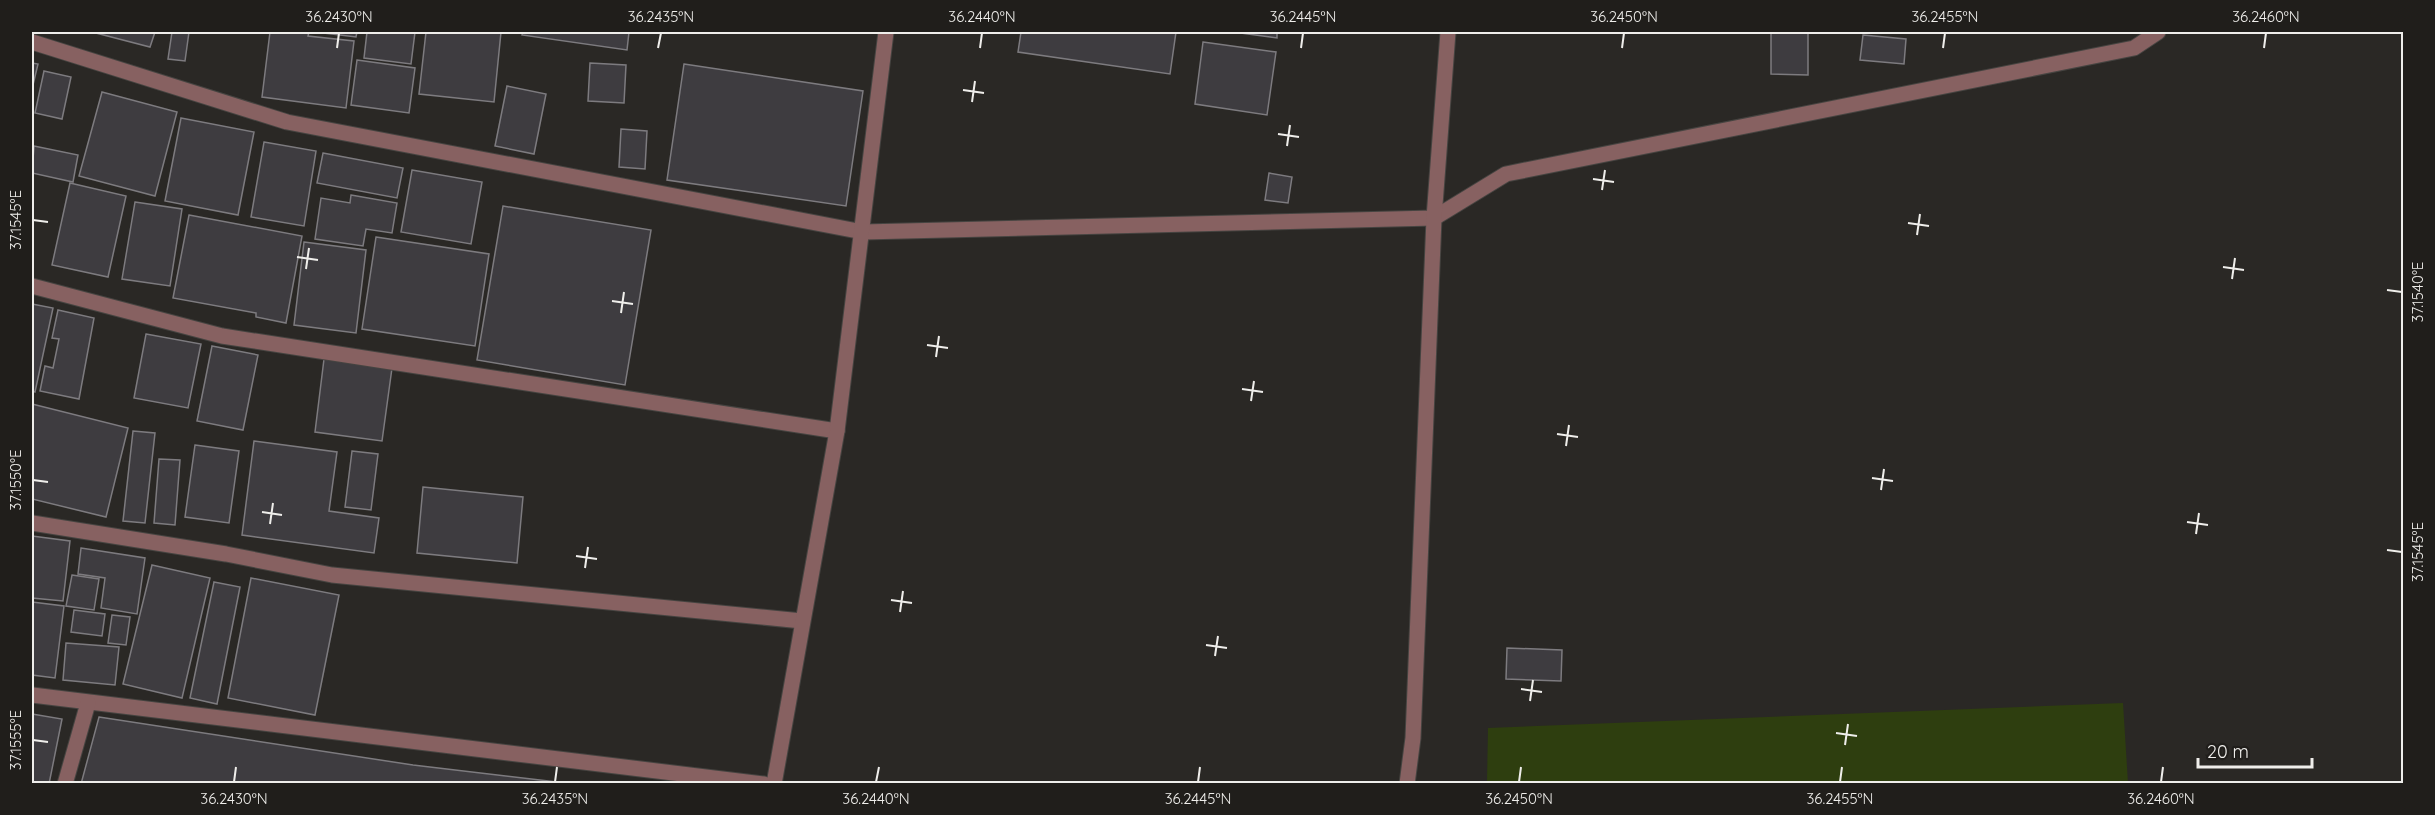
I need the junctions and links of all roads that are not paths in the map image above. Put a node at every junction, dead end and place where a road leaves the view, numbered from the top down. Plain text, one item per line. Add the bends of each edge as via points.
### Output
1 (886, 32) edge
2 (1448, 32) edge
3 (2158, 32) edge
4 (32, 42) edge
5 (1434, 218) junction
6 (862, 232) junction
7 (32, 285) edge
8 (837, 431) junction
9 (32, 523) edge
10 (802, 621) junction
11 (32, 695) edge
12 (88, 703) junction
13 (65, 783) edge
14 (764, 783) edge
15 (774, 783) edge
16 (1407, 783) edge

1 - 6 street
2 - 5 street
3 - 5 street via 2134,48 1506,174
4 - 6 street via 287,122
5 - 6 street
5 - 16 street via 1421,578
6 - 8 street
7 - 8 street via 222,336
8 - 10 street
9 - 10 street via 332,575
10 - 15 street
11 - 12 street
12 - 13 street
12 - 14 street

